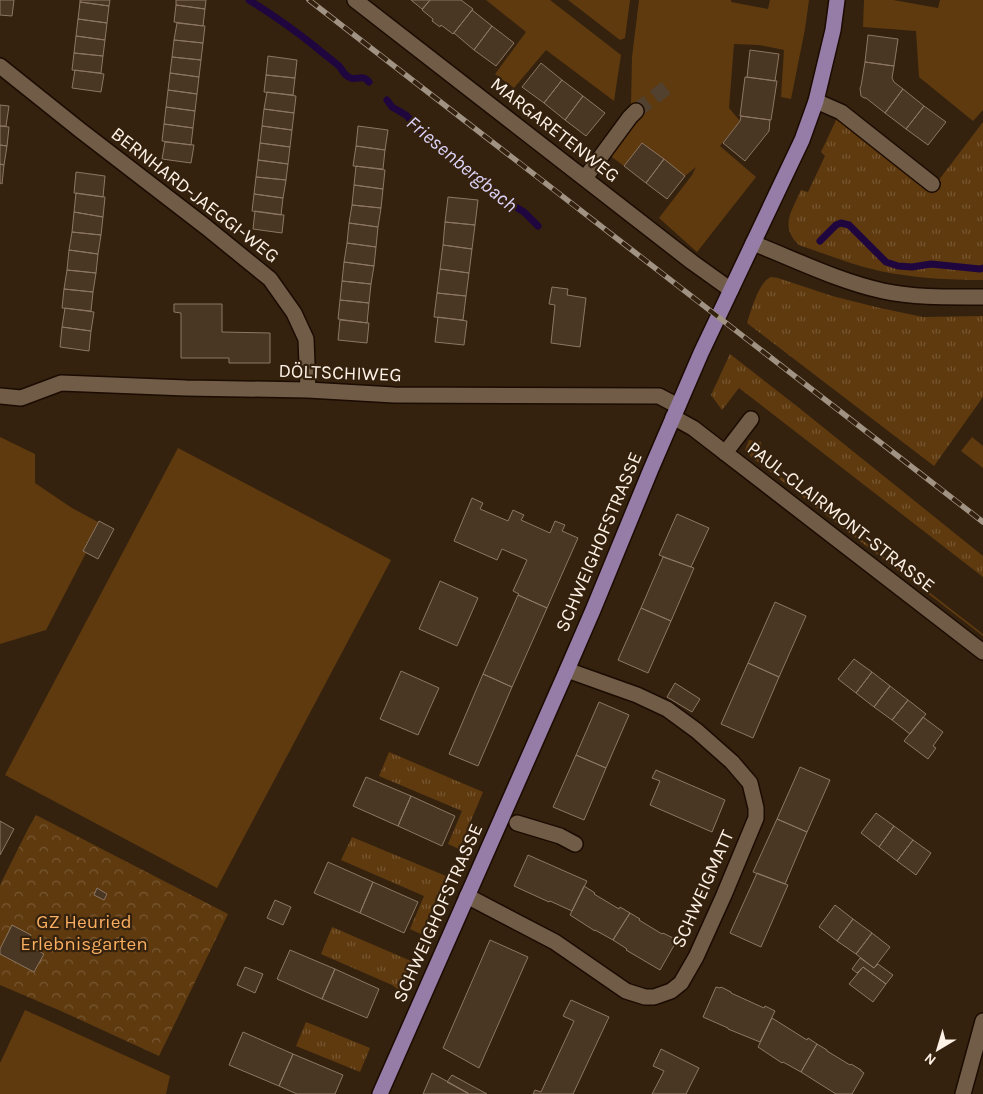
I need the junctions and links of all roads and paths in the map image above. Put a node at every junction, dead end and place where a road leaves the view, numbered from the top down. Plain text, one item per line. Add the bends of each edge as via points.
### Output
1 (355, 0) edge
2 (837, 0) edge
3 (0, 66) edge
4 (816, 101) junction
5 (636, 111) tunnel mouth
6 (585, 178) junction
7 (932, 184) dead end
8 (753, 243) junction
9 (731, 290) junction
10 (983, 296) edge
11 (308, 390) junction
12 (0, 396) edge
13 (676, 412) junction
14 (751, 419) dead end
15 (725, 453) junction
16 (983, 652) edge
17 (567, 670) junction
18 (517, 823) dead end
19 (575, 844) dead end
20 (467, 896) junction
21 (983, 1021) edge
22 (380, 1094) edge
23 (963, 1094) edge

1 - 6 street, MARGARETENWEG
2 - 4 main road, SCHWEIGHOFSTRASSE
3 - 11 street, BERNHARD-JAEGGI-WEG via 270,279 294,313 306,339
4 - 7 street via 841,112
4 - 8 main road, SCHWEIGHOFSTRASSE via 802,140
5 - 6 street
6 - 9 street, MARGARETENWEG
8 - 9 main road, SCHWEIGHOFSTRASSE
8 - 10 street via 841,279 884,291 931,297
9 - 13 main road, SCHWEIGHOFSTRASSE
11 - 12 street, DÖLTSCHIWEG via 61,383 21,398
11 - 13 street, DÖLTSCHIWEG via 394,395 658,396
13 - 15 street, PAUL-CLAIRMONT-STRASSE
13 - 17 main road, SCHWEIGHOFSTRASSE
14 - 15 street
15 - 16 street, PAUL-CLAIRMONT-STRASSE
17 - 20 main road, SCHWEIGHOFSTRASSE
17 - 20 street, SCHWEIGMATT via 667,709 732,762 750,783 756,818 724,894 681,983 671,991 645,997 626,990 555,942
18 - 19 street
20 - 22 main road, SCHWEIGHOFSTRASSE
21 - 23 street

